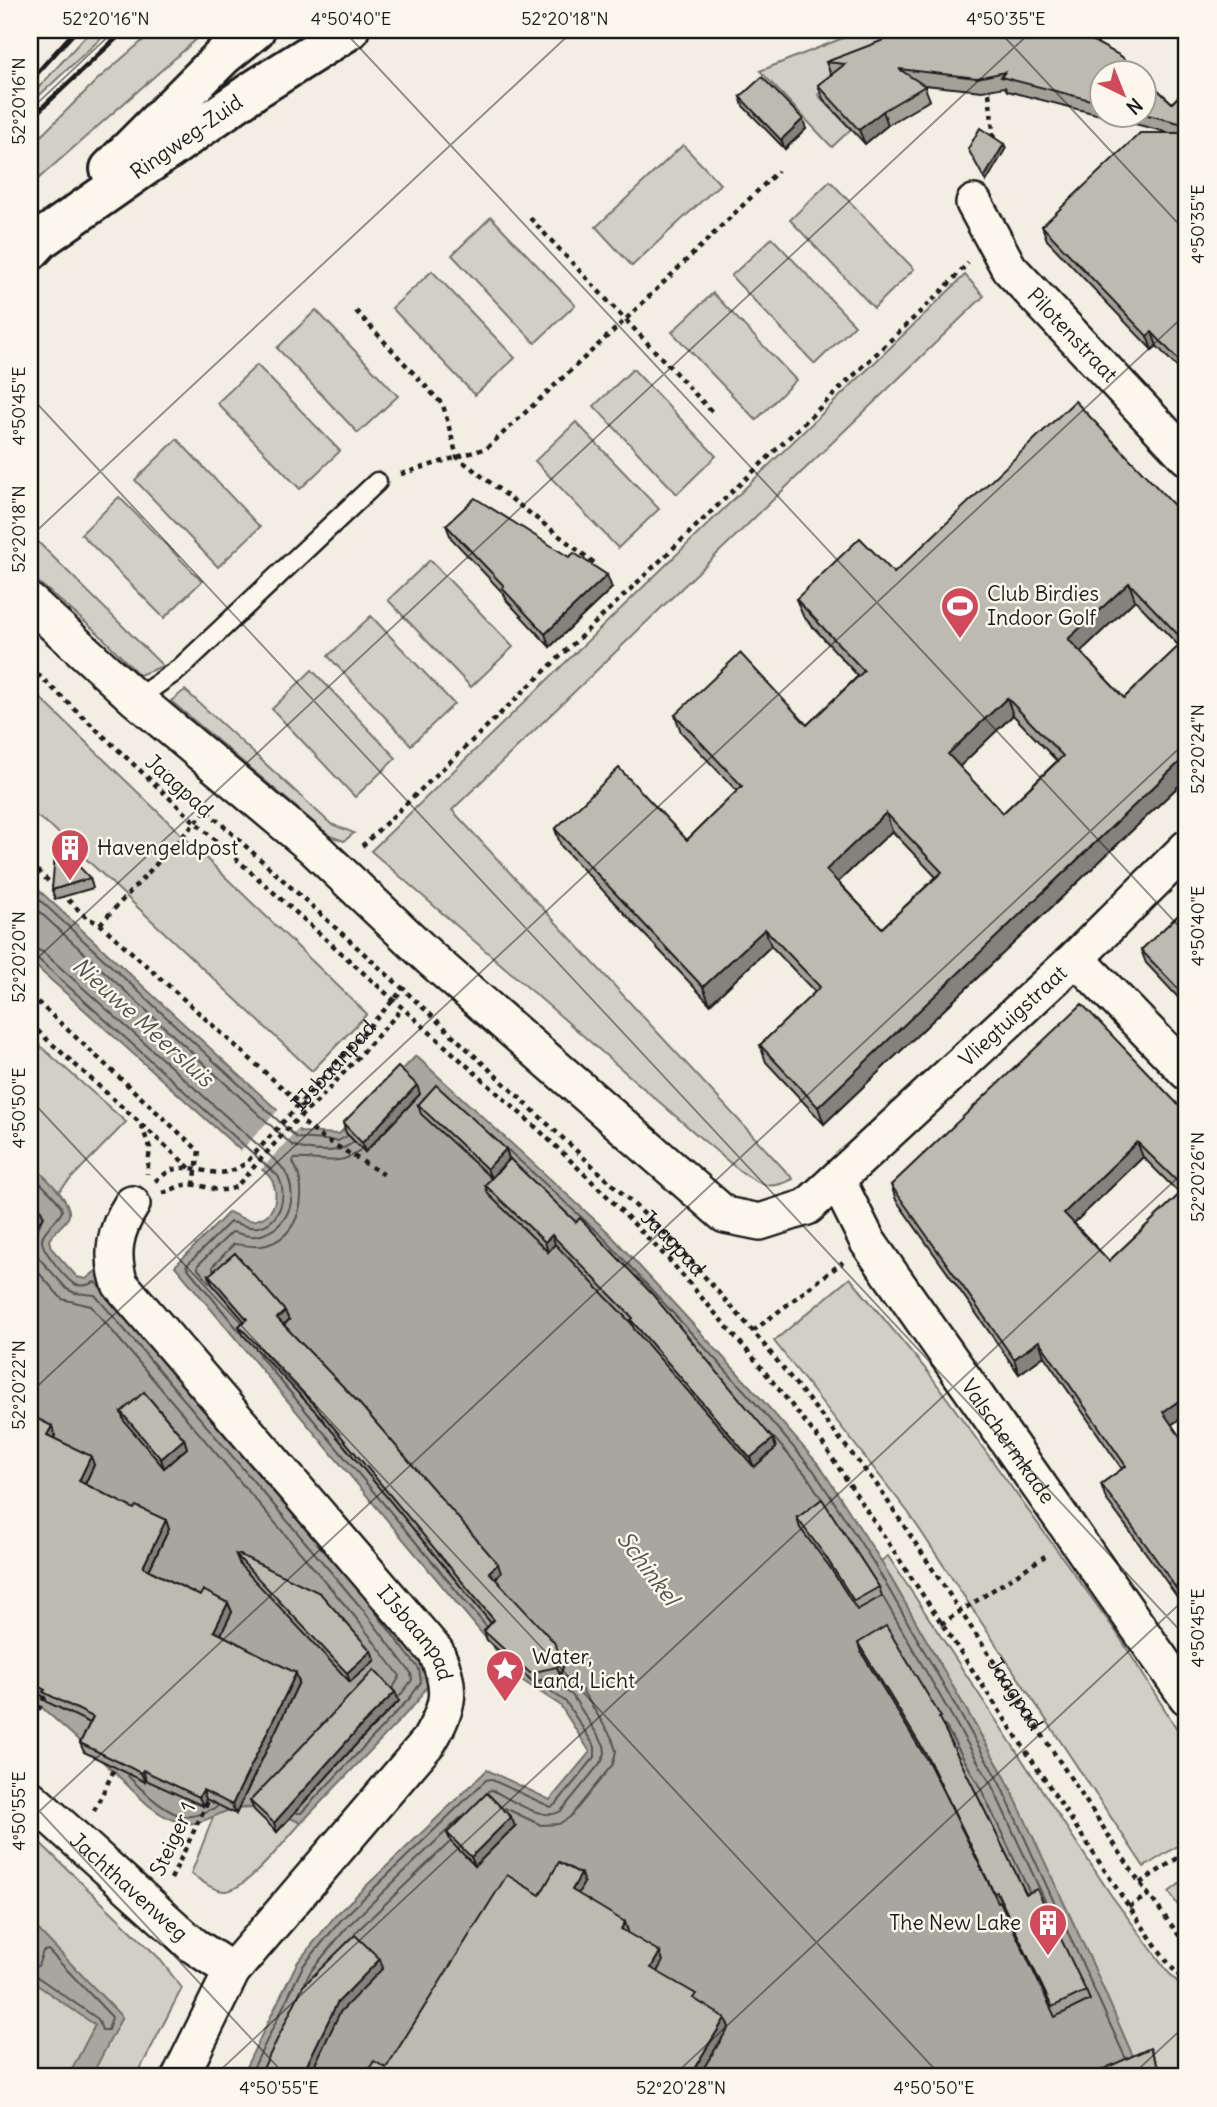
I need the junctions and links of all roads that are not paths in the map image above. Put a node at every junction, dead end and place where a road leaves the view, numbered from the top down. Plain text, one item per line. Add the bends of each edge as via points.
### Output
1 (255, 30) edge
2 (349, 30) edge
3 (974, 203) dead end
4 (35, 245) edge
5 (1187, 457) edge
6 (377, 482) road end
7 (30, 603) edge
8 (136, 699) junction
9 (1187, 848) edge
10 (1076, 958) junction
11 (1187, 1072) edge
12 (837, 1180) junction
13 (142, 1190) road end
14 (1187, 1697) edge
15 (30, 1798) edge
16 (232, 1971) junction
17 (180, 2077) edge

1 - 4 highway via 223,56
2 - 4 highway, Ringweg-Zuid via 254,90
3 - 5 street, Pilotenstraat via 1009,268
6 - 8 lane via 179,668
7 - 8 street, Jaagpad
8 - 12 street, Jaagpad via 334,866 431,959 725,1214 760,1222 807,1207
9 - 10 street, Vliegtuigstraat
10 - 11 street
10 - 12 street, Vliegtuigstraat
12 - 14 street, Valschermkade via 868,1242
13 - 16 street, IJsbaanpad via 121,1220 113,1245 120,1284 436,1652 446,1675 443,1716 429,1741
15 - 16 street, Jachthavenweg via 155,1913
16 - 17 street, IJsbaanpad

